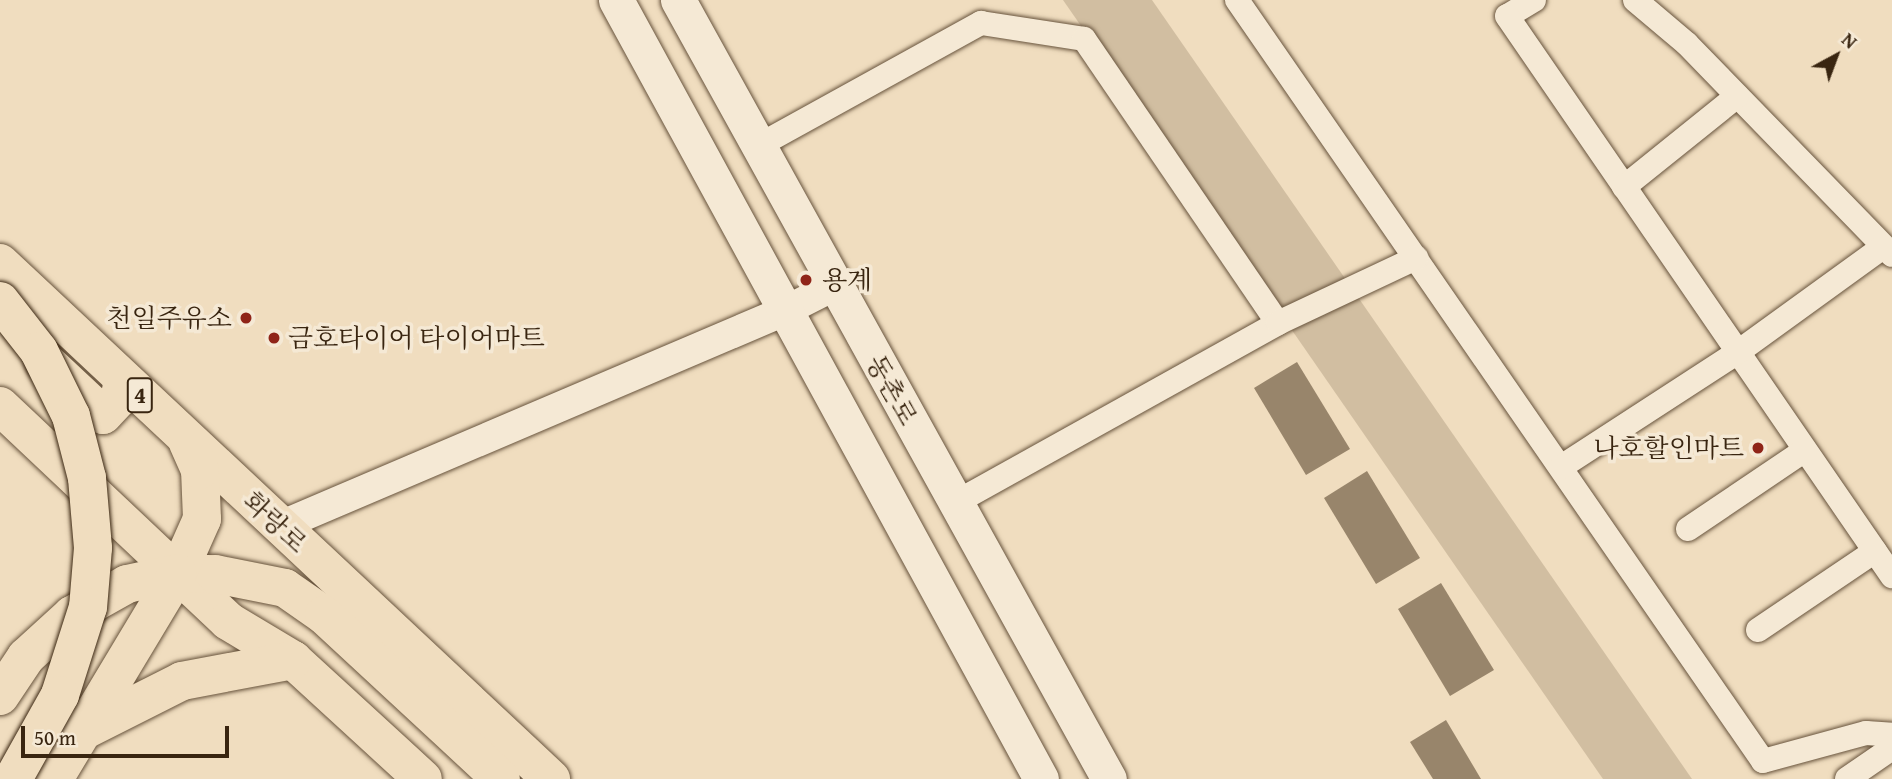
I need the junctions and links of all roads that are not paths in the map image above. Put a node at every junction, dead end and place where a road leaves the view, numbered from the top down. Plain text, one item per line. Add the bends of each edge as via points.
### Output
1 (616, 0) edge
2 (678, 0) edge
3 (1237, 0) edge
4 (1534, 0) edge
5 (1635, 0) edge
6 (1737, 96) junction
7 (758, 146) junction
8 (1625, 187) junction
9 (1887, 251) edge
10 (1416, 258) junction
11 (0, 263) edge
12 (834, 285) junction
13 (0, 301) edge
14 (787, 310) junction
15 (0, 320) edge
16 (1278, 323) junction
17 (1738, 352) junction
18 (123, 379) junction
19 (0, 406) edge
20 (187, 440) junction
21 (1805, 450) junction
22 (1561, 467) junction
23 (955, 503) junction
24 (280, 526) junction
25 (1688, 529) dead end
26 (1875, 551) junction
27 (178, 573) junction
28 (1892, 576) edge
29 (262, 583) junction
30 (1758, 630) dead end
31 (293, 660) junction
32 (0, 696) edge
33 (434, 717) junction
34 (83, 731) junction
35 (1892, 735) edge
36 (1892, 748) edge
37 (412, 769) edge
38 (13, 779) edge
39 (54, 779) edge
40 (501, 779) edge
41 (551, 779) edge
42 (1041, 779) edge
43 (1109, 779) edge
44 (1847, 779) edge

1 - 14 main road
2 - 7 main road, 동촌로
3 - 10 street
4 - 8 street via 1507,16
5 - 6 street via 1687,44
6 - 8 street
6 - 9 street
7 - 12 main road, 동촌로
7 - 16 street via 981,23 1084,39
8 - 17 street
9 - 17 street
10 - 16 street
10 - 22 street
11 - 18 main road, 화랑로 / 4
12 - 14 street
12 - 23 main road, 동촌로
13 - 38 main road, bridge via 39,351 71,416 87,478 93,548 88,607 60,695
14 - 24 street
14 - 42 main road
15 - 18 main road via 103,415 120,397
16 - 23 street
17 - 21 street
17 - 22 street
18 - 20 main road, 화랑로 / 4
19 - 27 main road
20 - 24 main road, 화랑로 / 4
20 - 27 main road via 200,470 202,519
21 - 25 street
21 - 26 street
22 - 35 street via 1763,761 1866,733
23 - 43 main road, 동촌로
24 - 29 main road via 264,541
24 - 41 main road, 화랑로 / 4
26 - 28 street
26 - 30 street
27 - 29 main road
27 - 31 main road via 228,621
27 - 32 main road via 127,584 72,615 26,657
27 - 34 main road
29 - 31 main road
29 - 33 main road via 285,588 324,615
31 - 34 main road via 182,681
31 - 37 main road
33 - 37 main road via 415,721 404,732
33 - 40 main road
34 - 39 main road
36 - 44 street

